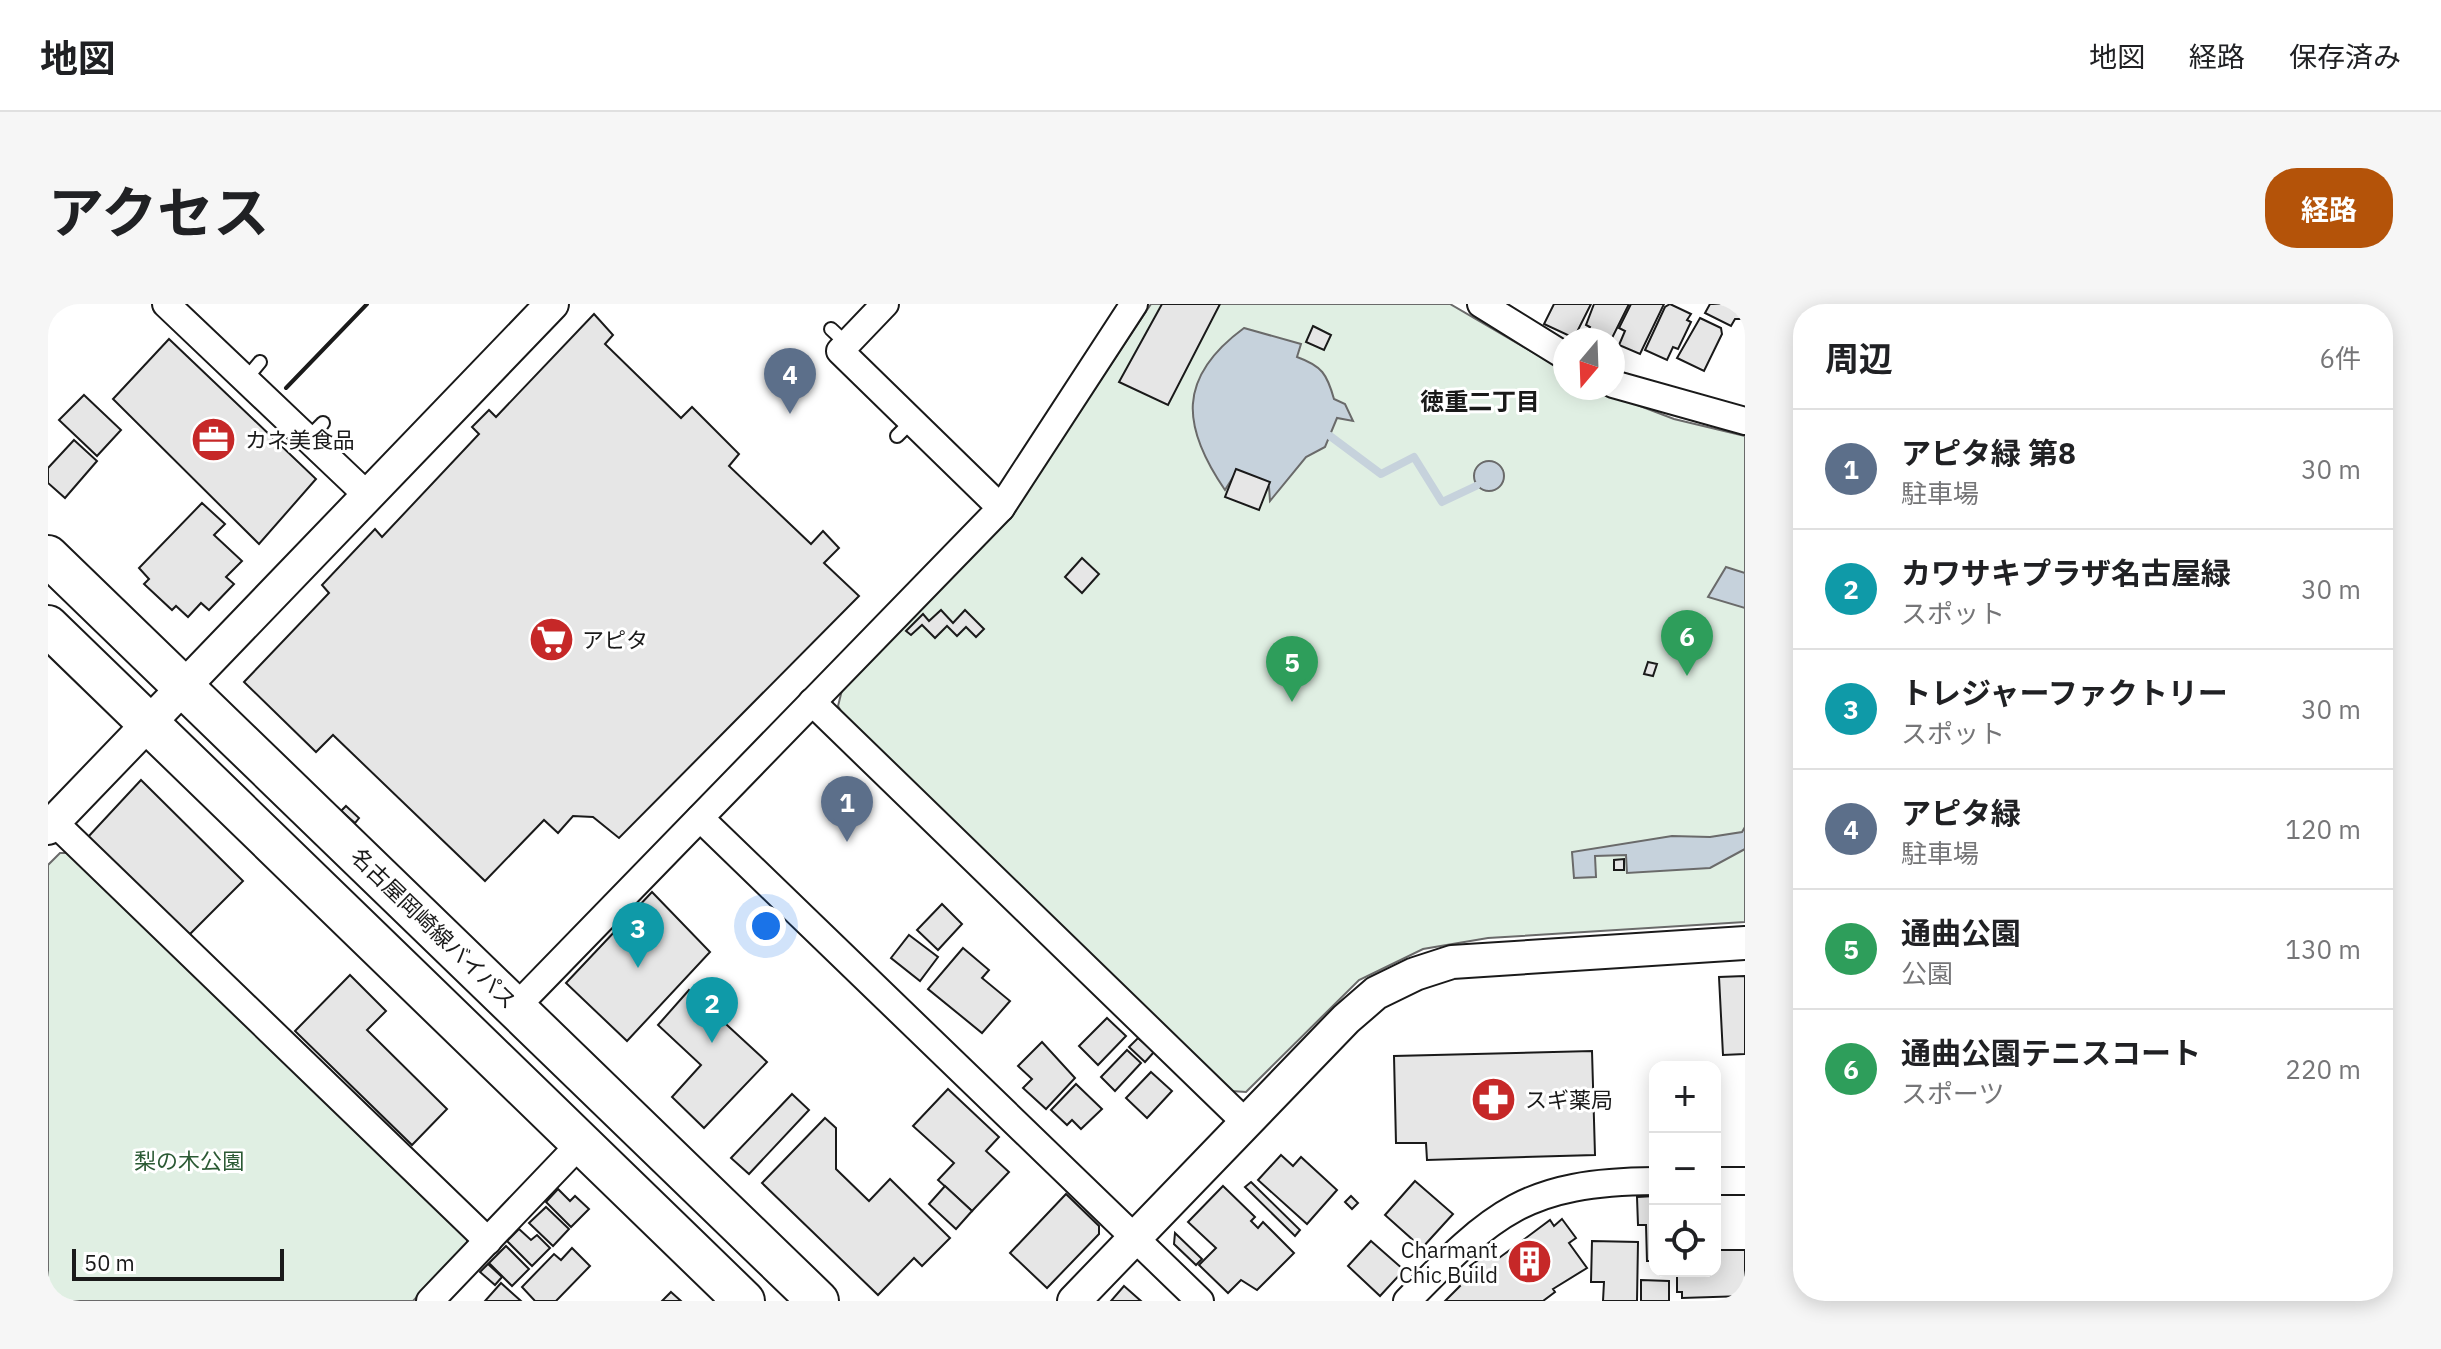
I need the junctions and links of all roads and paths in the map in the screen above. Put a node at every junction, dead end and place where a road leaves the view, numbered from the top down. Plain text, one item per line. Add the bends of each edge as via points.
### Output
1 (166, 304) edge
2 (552, 304) edge
3 (885, 304) edge
4 (1134, 304) edge
5 (1481, 304) edge
6 (1521, 314) edge
7 (1553, 345) edge
8 (1625, 387) edge
9 (1745, 421) edge
10 (367, 495) junction
11 (1001, 508) junction
12 (48, 556) edge
13 (48, 626) edge
14 (183, 689) junction
15 (812, 702) junction
16 (150, 722) junction
17 (700, 818) junction
18 (51, 825) edge
19 (1745, 943) edge
20 (517, 1006) junction
21 (1245, 1122) junction
22 (580, 1144) junction
23 (1649, 1181) edge
24 (1721, 1181) edge
25 (1745, 1181) edge
26 (1135, 1238) junction
27 (488, 1241) junction
28 (430, 1301) edge
29 (744, 1301) edge
30 (818, 1301) edge
31 (1074, 1301) edge
32 (1200, 1301) edge
33 (1407, 1301) edge

1 - 10 street via 252,371 315,431
2 - 10 street
3 - 11 street via 839,336 840,351
4 - 11 street
5 - 6 street
6 - 7 street
8 - 9 street
10 - 14 street
11 - 15 street via 954,548
12 - 14 main road, 名古屋岡崎線バイパス
13 - 16 main road
14 - 16 street
14 - 20 main road, 名古屋岡崎線バイパス
15 - 17 street via 744,782
15 - 21 street
16 - 18 street
16 - 22 main road
17 - 20 street
17 - 26 street
18 - 27 street
19 - 21 street via 1452,962 1415,974 1376,993 1346,1019
20 - 30 main road, 名古屋岡崎線バイパス
21 - 26 street
22 - 27 street
22 - 29 main road
23 - 33 street via 1578,1185 1502,1213 1469,1237
24 - 25 street
26 - 31 street
26 - 32 street
27 - 28 street

